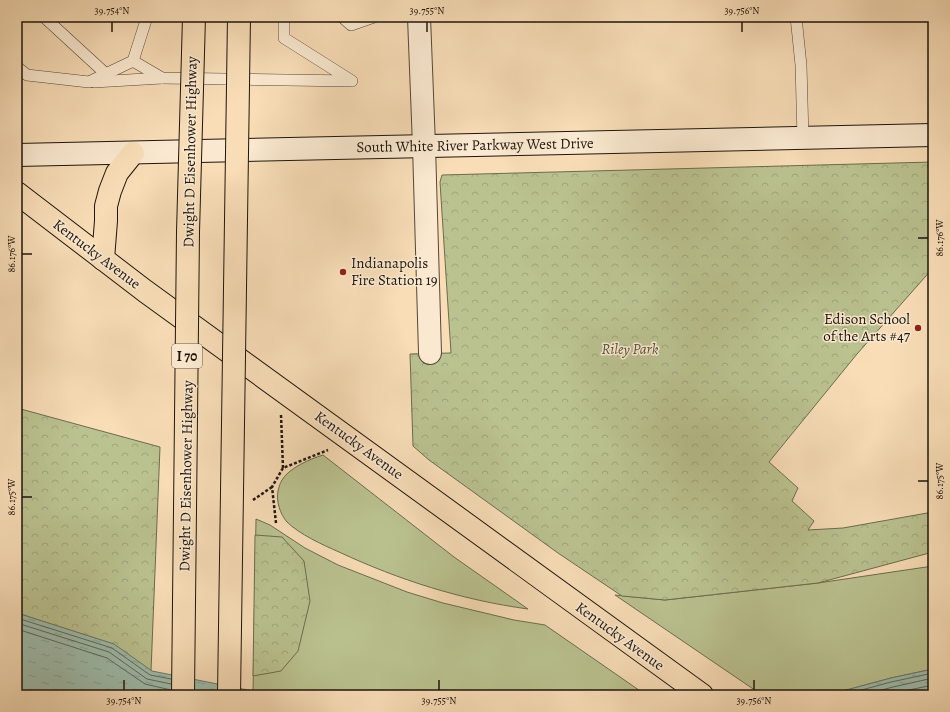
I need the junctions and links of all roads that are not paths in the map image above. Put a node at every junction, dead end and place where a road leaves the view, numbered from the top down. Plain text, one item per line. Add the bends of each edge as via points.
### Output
1 (44, 17) edge
2 (194, 17) edge
3 (240, 17) edge
4 (284, 17) edge
5 (342, 17) edge
6 (374, 17) edge
7 (418, 17) edge
8 (796, 17) edge
9 (145, 18) edge
10 (133, 61) junction
11 (17, 67) edge
12 (106, 74) junction
13 (162, 78) junction
14 (89, 82) junction
15 (933, 135) edge
16 (803, 138) junction
17 (424, 146) junction
18 (133, 153) junction
19 (17, 155) edge
20 (17, 193) edge
21 (103, 259) junction
22 (430, 353) dead end
23 (184, 695) edge
24 (229, 695) edge
25 (702, 695) edge

1 - 12 lane
2 - 23 main road, Dwight D Eisenhower Highway / I 70, bridge via 188,232
3 - 24 main road, bridge
4 - 13 lane via 284,38 352,81
5 - 6 lane via 351,25
7 - 17 street
8 - 16 lane via 801,65
9 - 10 lane
10 - 12 lane
10 - 13 lane
11 - 14 lane via 27,75
12 - 14 lane
13 - 14 lane
15 - 16 street, South White River Parkway West Drive
16 - 17 street, South White River Parkway West Drive
17 - 18 street, South White River Parkway West Drive
17 - 22 street
18 - 19 street, South White River Parkway West Drive
18 - 21 main road via 117,173 110,191 106,206
20 - 21 main road, Kentucky Avenue
21 - 25 main road, Kentucky Avenue

